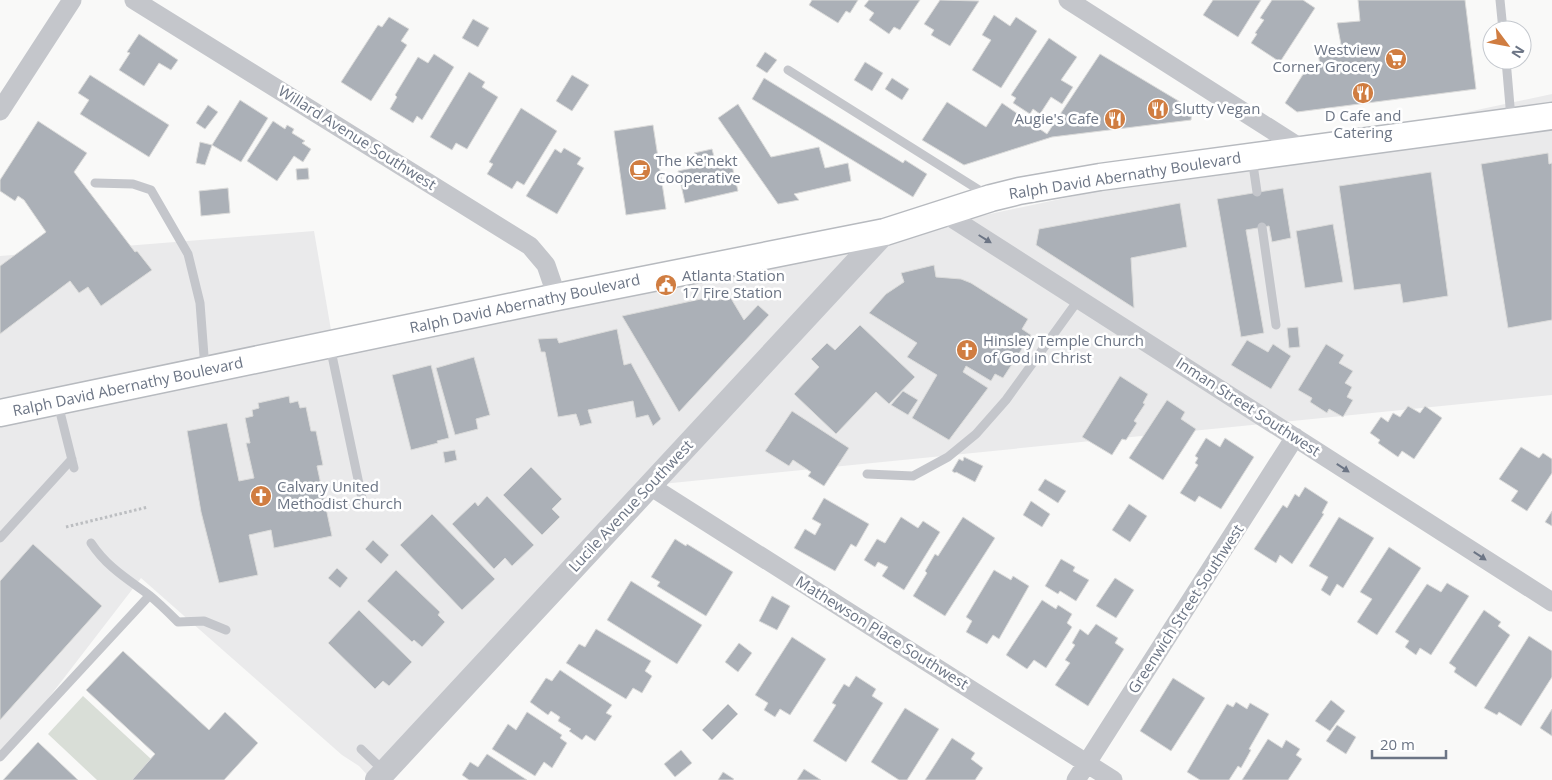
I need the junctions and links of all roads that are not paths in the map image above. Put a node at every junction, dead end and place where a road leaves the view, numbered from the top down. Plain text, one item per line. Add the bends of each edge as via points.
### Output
1 (72, 0) edge
2 (134, 0) edge
3 (1068, 0) edge
4 (1500, 0) edge
5 (1502, 20) edge
6 (788, 70) dead end
7 (1507, 70) edge
8 (0, 111) edge
9 (1552, 116) edge
10 (1511, 121) junction
11 (1302, 149) junction
12 (1252, 156) junction
13 (95, 183) dead end
14 (1257, 192) dead end
15 (991, 198) junction
16 (944, 213) junction
17 (1262, 227) dead end
18 (885, 232) junction
19 (557, 297) junction
20 (1080, 299) junction
21 (1276, 325) dead end
22 (330, 344) junction
23 (205, 371) junction
24 (57, 401) junction
25 (0, 413) edge
26 (1295, 437) junction
27 (866, 474) dead end
28 (650, 486) junction
29 (363, 502) dead end
30 (0, 538) edge
31 (91, 543) dead end
32 (149, 596) junction
33 (1552, 602) edge
34 (226, 630) dead end
35 (361, 749) dead end
36 (0, 757) edge
37 (1087, 763) junction
38 (380, 778) edge
39 (1076, 780) edge
40 (1114, 780) edge

1 - 8 street
2 - 19 street, Willard Avenue Southwest via 530,246 546,265
3 - 11 street
4 - 5 lane
6 - 15 lane
7 - 10 lane
9 - 10 main road, Ralph David Abernathy Boulevard
10 - 11 main road, Ralph David Abernathy Boulevard
11 - 12 main road, Ralph David Abernathy Boulevard
12 - 14 lane
12 - 15 main road, Ralph David Abernathy Boulevard via 1100,177
13 - 23 lane via 134,184 151,190 188,254 200,303
15 - 16 main road, Ralph David Abernathy Boulevard
16 - 18 main road, Ralph David Abernathy Boulevard
16 -> 20 street, Inman Street Southwest
17 - 21 lane
18 - 19 main road, Ralph David Abernathy Boulevard
18 - 28 street, Lucile Avenue Southwest
19 - 22 main road, Ralph David Abernathy Boulevard
20 - 26 street, Inman Street Southwest
20 - 27 lane via 1006,400 976,434 948,457 913,476
22 - 23 main road, Ralph David Abernathy Boulevard
22 - 29 lane
23 - 24 main road, Ralph David Abernathy Boulevard
24 - 25 main road, Ralph David Abernathy Boulevard
24 - 30 lane via 73,463
26 -> 33 street, Inman Street Southwest
26 - 37 street, Greenwich Street Southwest
28 - 37 street, Mathewson Place Southwest
28 - 38 street, Lucile Avenue Southwest
31 - 32 lane via 101,558
32 - 34 lane via 178,622 204,621
32 - 36 lane
35 - 38 lane
37 - 39 street, Greenwich Street Southwest
37 - 40 street, Mathewson Place Southwest

